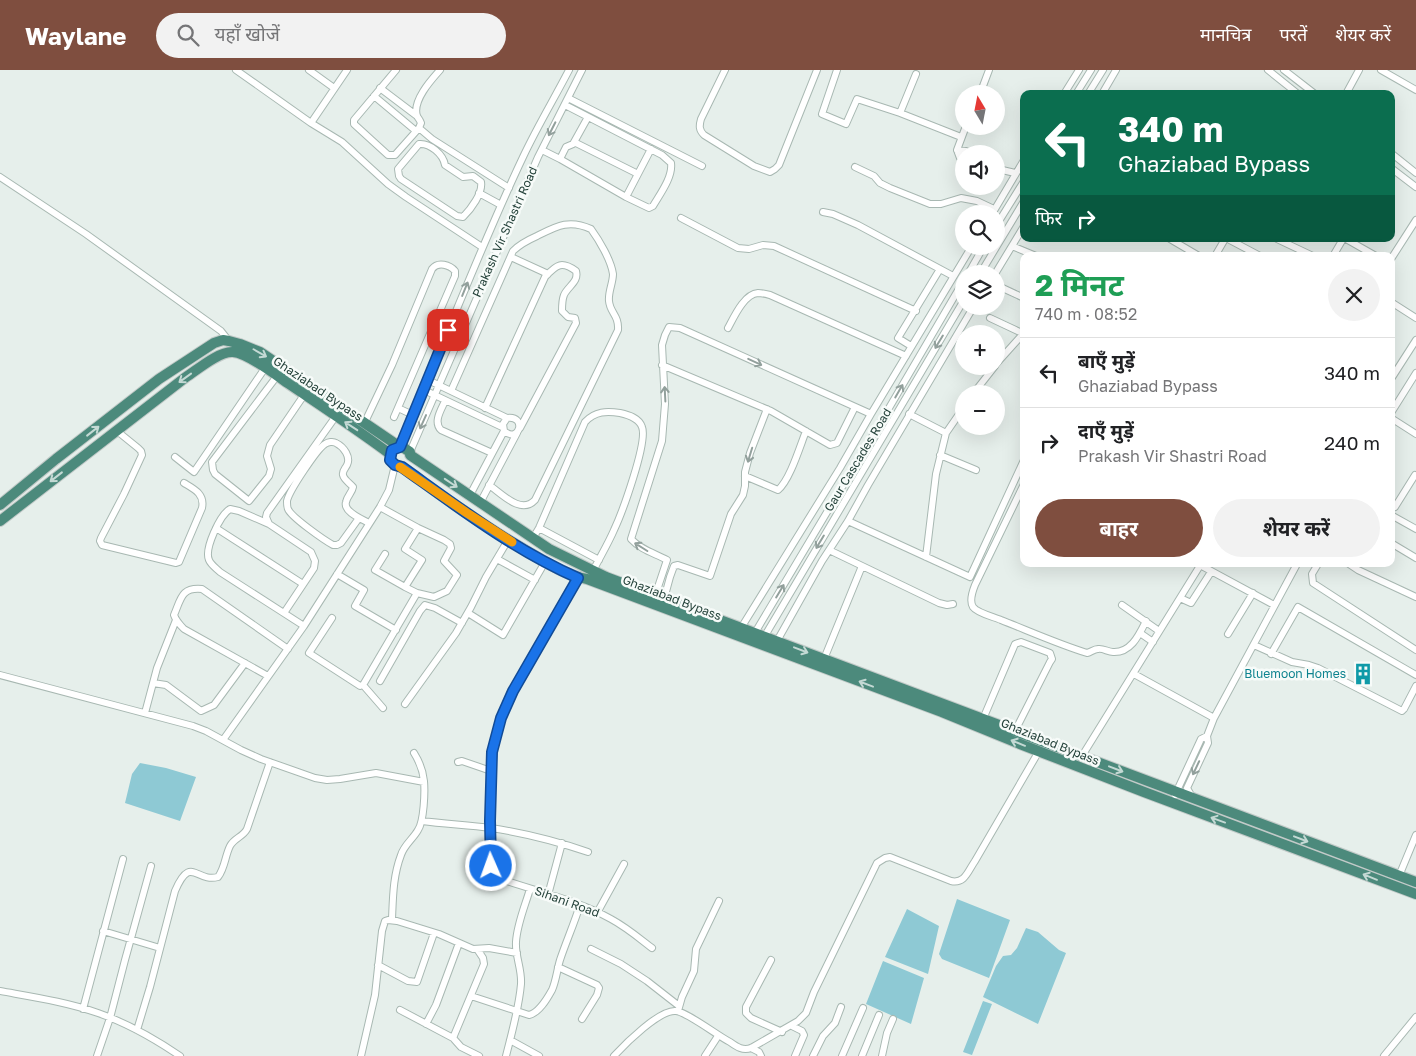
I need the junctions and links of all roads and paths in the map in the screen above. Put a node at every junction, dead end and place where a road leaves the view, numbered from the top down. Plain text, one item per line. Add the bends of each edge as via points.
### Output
1 (236, 70) edge
2 (309, 70) edge
3 (347, 70) edge
4 (396, 70) edge
5 (440, 70) edge
6 (570, 70) edge
7 (582, 70) edge
8 (818, 70) edge
9 (836, 70) edge
10 (989, 70) edge
11 (1079, 70) edge
12 (1091, 70) edge
13 (1103, 70) edge
14 (1116, 70) edge
15 (1268, 70) edge
16 (1360, 70) edge
17 (1381, 70) edge
18 (722, 71) edge
19 (1288, 71) edge
20 (916, 74) dead end
21 (983, 85) edge
22 (334, 88) junction
23 (380, 88) junction
24 (1066, 90) edge
25 (1078, 90) edge
26 (1090, 90) edge
27 (1104, 90) edge
28 (1293, 90) edge
29 (1310, 90) edge
30 (1348, 90) edge
31 (1416, 90) edge
32 (374, 96) junction
33 (566, 101) junction
34 (900, 113) junction
35 (417, 116) junction
36 (588, 117) junction
37 (311, 123) junction
38 (418, 129) junction
39 (961, 137) joint
40 (574, 142) junction
41 (959, 145) edge
42 (651, 149) junction
43 (542, 150) junction
44 (526, 151) junction
45 (1395, 156) edge
46 (538, 157) junction
47 (560, 160) junction
48 (702, 166) dead end
49 (855, 167) dead end
50 (1020, 167) edge
51 (1005, 171) edge
52 (1395, 172) edge
53 (1416, 173) edge
54 (638, 174) junction
55 (1016, 174) junction
56 (0, 177) edge
57 (1020, 186) edge
58 (1416, 187) edge
59 (509, 188) junction
60 (479, 194) junction
61 (626, 197) junction
62 (501, 205) junction
63 (982, 205) edge
64 (997, 205) edge
65 (1020, 207) edge
66 (1005, 211) edge
67 (823, 212) dead end
68 (1005, 215) edge
69 (681, 218) dead end
70 (1012, 220) junction
71 (1416, 220) edge
72 (1020, 233) edge
73 (1175, 242) edge
74 (1232, 242) edge
75 (1283, 242) edge
76 (1350, 242) edge
77 (1012, 246) junction
78 (482, 247) junction
79 (1026, 252) edge
80 (1192, 252) edge
81 (1252, 252) edge
82 (1305, 252) edge
83 (1368, 252) edge
84 (1395, 253) edge
85 (967, 255) edge
86 (511, 256) junction
87 (985, 265) edge
88 (1000, 265) edge
89 (940, 269) junction
90 (548, 274) junction
91 (954, 276) junction
92 (1005, 289) edge
93 (955, 295) edge
94 (1020, 296) edge
95 (1395, 305) edge
96 (916, 311) junction
97 (931, 314) junction
98 (968, 315) edge
99 (954, 316) joint
100 (990, 318) dead end
101 (1416, 318) edge
102 (940, 319) junction
103 (964, 322) junction
104 (728, 328) dead end
105 (1020, 333) edge
106 (1020, 337) edge
107 (1416, 340) edge
108 (229, 341) junction
109 (912, 346) junction
110 (1005, 354) edge
111 (906, 356) junction
112 (662, 365) junction
113 (265, 368) junction
114 (1395, 373) edge
115 (1416, 373) edge
116 (987, 375) edge
117 (278, 376) junction
118 (428, 380) junction
119 (439, 385) junction
120 (980, 385) edge
121 (146, 390) junction
122 (424, 390) junction
123 (451, 391) junction
124 (304, 394) junction
125 (435, 395) junction
126 (1395, 398) edge
127 (1399, 400) junction
128 (132, 401) junction
129 (155, 401) junction
130 (445, 401) junction
131 (1395, 406) edge
132 (855, 407) junction
133 (398, 408) junction
134 (485, 408) junction
135 (767, 409) junction
136 (141, 412) junction
137 (413, 414) junction
138 (870, 414) junction
139 (909, 414) junction
140 (336, 416) junction
141 (394, 417) dead end
142 (507, 418) junction
143 (955, 420) edge
144 (1395, 421) edge
145 (364, 424) junction
146 (503, 429) junction
147 (518, 430) junction
148 (117, 431) junction
149 (806, 431) junction
150 (946, 433) junction
151 (1416, 434) edge
152 (400, 447) junction
153 (492, 453) junction
154 (390, 454) junction
155 (410, 454) junction
156 (940, 455) junction
157 (175, 457) dead end
158 (398, 466) junction
159 (840, 468) junction
160 (1020, 469) edge
161 (976, 470) dead end
162 (850, 473) junction
163 (745, 476) junction
164 (1416, 476) edge
165 (858, 479) junction
166 (184, 483) dead end
167 (489, 485) junction
168 (868, 485) junction
169 (1020, 492) edge
170 (470, 495) junction
171 (480, 503) junction
172 (0, 505) edge
173 (380, 507) junction
174 (1395, 507) edge
175 (1395, 516) edge
176 (359, 518) junction
177 (0, 521) edge
178 (848, 521) junction
179 (369, 523) junction
180 (269, 524) junction
181 (216, 528) junction
182 (418, 528) junction
183 (539, 528) junction
184 (1416, 529) edge
185 (533, 538) junction
186 (508, 540) junction
187 (1395, 545) edge
188 (830, 550) junction
189 (385, 554) dead end
190 (926, 557) junction
191 (1416, 558) edge
192 (497, 559) junction
193 (599, 560) junction
194 (667, 560) junction
195 (545, 562) junction
196 (677, 565) junction
197 (862, 566) junction
198 (1198, 567) edge
199 (1204, 567) edge
200 (1295, 567) edge
201 (1316, 567) edge
202 (1354, 567) edge
203 (593, 571) junction
204 (1211, 572) junction
205 (337, 574) junction
206 (578, 578) junction
207 (535, 580) junction
208 (303, 584) junction
209 (405, 587) junction
210 (417, 593) junction
211 (1253, 593) junction
212 (660, 597) junction
213 (1416, 597) edge
214 (1180, 598) junction
215 (953, 604) dead end
216 (1122, 605) dead end
217 (1274, 606) junction
218 (284, 613) junction
219 (468, 613) junction
220 (332, 618) dead end
221 (176, 620) junction
222 (1146, 621) junction
223 (462, 623) junction
224 (304, 626) junction
225 (741, 628) junction
226 (396, 630) junction
227 (1159, 631) junction
228 (1140, 633) junction
229 (1228, 634) dead end
230 (758, 638) junction
231 (777, 641) junction
232 (1152, 642) junction
233 (1254, 645) junction
234 (288, 649) junction
235 (1416, 650) edge
236 (1272, 654) junction
237 (824, 659) junction
238 (245, 663) junction
239 (1134, 674) junction
240 (0, 675) edge
241 (1416, 675) edge
242 (268, 676) junction
243 (380, 681) dead end
244 (153, 683) junction
245 (363, 685) junction
246 (1416, 686) edge
247 (405, 704) dead end
248 (383, 708) dead end
249 (145, 713) junction
250 (1214, 718) junction
251 (983, 719) junction
252 (1015, 731) junction
253 (1207, 736) junction
254 (223, 740) junction
255 (1039, 751) junction
256 (414, 753) dead end
257 (1082, 756) junction
258 (270, 762) junction
259 (458, 762) dead end
260 (491, 771) junction
261 (424, 782) junction
262 (1176, 792) junction
263 (1193, 798) junction
264 (1171, 802) junction
265 (422, 821) junction
266 (490, 828) junction
267 (1280, 831) junction
268 (1416, 835) edge
269 (1275, 842) junction
270 (562, 843) junction
271 (588, 852) dead end
272 (123, 859) dead end
273 (624, 864) dead end
274 (151, 866) dead end
275 (1399, 876) junction
276 (1416, 882) edge
277 (530, 889) junction
278 (1416, 894) edge
279 (548, 895) junction
280 (719, 901) dead end
281 (580, 905) junction
282 (597, 912) junction
283 (392, 919) junction
284 (103, 932) junction
285 (434, 933) junction
286 (130, 939) junction
287 (459, 943) junction
288 (160, 948) junction
289 (652, 948) dead end
290 (477, 949) junction
291 (591, 949) dead end
292 (517, 953) junction
293 (771, 960) dead end
294 (378, 966) junction
295 (558, 967) junction
296 (0, 991) edge
297 (471, 996) junction
298 (841, 1007) dead end
299 (678, 1008) junction
300 (863, 1008) dead end
301 (83, 1009) junction
302 (400, 1010) dead end
303 (517, 1012) junction
304 (879, 1015) dead end
305 (1416, 1017) edge
306 (110, 1018) junction
307 (893, 1018) dead end
308 (582, 1019) dead end
309 (426, 1024) junction
310 (792, 1026) junction
311 (137, 1030) junction
312 (782, 1032) junction
313 (718, 1036) junction
314 (453, 1038) junction
315 (510, 1040) junction
316 (751, 1048) junction
317 (97, 1056) edge
318 (180, 1056) edge
319 (361, 1056) edge
320 (479, 1056) edge
321 (506, 1056) edge
322 (539, 1056) edge
323 (614, 1056) edge
324 (705, 1056) edge
325 (761, 1056) edge
326 (796, 1056) edge
327 (813, 1056) edge
328 (842, 1056) edge
329 (862, 1056) edge
330 (882, 1056) edge
331 (1384, 1056) edge

1 - 37 street
2 - 22 street
3 - 22 street
4 - 23 street
5 - 35 street via 421,95
6 - 44 street, Prakash Vir Shastri Road
7 - 33 street, Prakash Vir Shastri Road
8 - 18 street via 779,165 770,172 754,166 700,131 701,119
9 - 34 street via 822,114 846,124 857,99
10 - 21 street
11 - 24 street
12 - 25 street
13 - 26 street
14 - 27 street
15 - 28 street
16 - 30 street
17 - 31 street
19 - 29 street
20 - 34 street
22 - 37 street
23 - 32 street
23 - 35 street
32 - 38 street
32 - 38 street via 354,122 388,155 395,155
33 - 36 street
33 -> 43 street, Prakash Vir Shastri Road
33 - 48 street
34 - 39 street
35 - 38 street via 421,123
36 - 40 street
36 - 42 street
37 - 78 street via 342,142 388,184
38 - 59 street
39 - 41 street
40 - 47 street via 566,147
40 - 54 street
42 - 54 street
42 - 61 street via 671,163 669,178 651,207
43 - 46 street, Prakash Vir Shastri Road
43 - 47 street
44 - 46 street
44 - 59 street, Prakash Vir Shastri Road
45 - 53 street
46 - 119 street, Prakash Vir Shastri Road
47 - 61 street
49 - 63 street via 890,188 930,204 961,198
50 - 55 street
51 - 55 street
52 - 58 street
54 - 61 street
55 - 64 street
56 - 108 street via 86,234 221,331
57 - 66 street
59 - 62 street, Prakash Vir Shastri Road
60 - 60 street via 482,186 477,178 463,177 445,165 440,154 423,144 416,146 398,169 401,179 460,217 465,216
60 - 62 street
62 - 78 street, Prakash Vir Shastri Road
65 - 70 street
67 - 89 street via 858,225
68 - 70 street
69 - 96 street via 738,248 774,246
70 - 87 street
71 - 84 street
72 - 77 street
73 - 80 street
74 - 81 street
75 - 82 street
76 - 83 street
77 - 79 street
77 - 88 street
118 -> 78 street, Prakash Vir Shastri Road
85 - 91 street
86 - 90 street
86 - 123 street
86 - 167 street via 520,244 556,227 574,224 591,229 602,246 613,275 609,304 619,323 535,500 524,506 517,505
89 - 91 street
89 - 96 street
90 - 134 street
90 - 147 street via 557,265 567,264 576,271 576,280 562,304 562,311 575,318 576,323
91 - 97 street
92 - 94 street
93 - 102 street, Gaur Cascades Road
95 - 101 street
96 - 109 street via 898,338
97 - 102 street
97 - 109 street
98 - 103 street
99 - 103 street
99 -> 165 street, Gaur Cascades Road
100 - 105 street
162 -> 102 street, Gaur Cascades Road
103 - 139 street
104 - 111 street via 750,296 757,293 770,295
106 - 110 street
107 - 114 street
108 - 121 highway via 214,343
108 -> 145 highway, Ghaziabad Bypass via 260,352
109 - 111 street
111 - 138 street
112 -> 132 street via 665,335 669,327 680,328
112 - 135 street
194 -> 112 street via 639,547 631,539 662,440 665,404
113 - 117 highway, Ghaziabad Bypass
113 -> 129 highway, Ghaziabad Bypass via 243,354 226,353
113 - 157 street via 194,472
115 - 127 street
116 - 120 street
117 - 124 highway, Ghaziabad Bypass
117 - 124 street via 212,462 215,474 248,501 269,476 271,469 267,456 270,445
118 - 119 street
118 - 122 street, Prakash Vir Shastri Road
119 - 123 street
119 - 125 street, Prakash Vir Shastri Road
121 - 128 highway
121 - 129 highway
122 - 125 street
122 - 137 street, Prakash Vir Shastri Road
123 - 134 street
124 - 140 highway, Ghaziabad Bypass
125 - 130 street
125 -> 155 street, Prakash Vir Shastri Road
126 - 127 street
127 - 131 street
128 - 136 highway
172 -> 128 highway
129 - 136 highway, Ghaziabad Bypass
130 - 146 street
130 - 153 street via 437,426
132 - 138 street
132 - 149 street via 837,443 830,445
133 - 137 street
133 - 141 street
133 - 145 street via 455,276 455,269 443,264 432,269
134 - 142 street
135 - 149 street
135 -> 163 street
136 - 148 highway, Ghaziabad Bypass
137 - 152 street, Prakash Vir Shastri Road
138 - 159 street
139 - 150 street
139 - 168 street
154 -> 140 highway, Ghaziabad Bypass
140 - 180 street via 267,513
142 - 146 street via 502,424
142 - 147 street via 516,419
143 - 150 street
144 - 151 street
145 - 152 highway, Ghaziabad Bypass
146 - 147 street via 512,435
146 - 153 street
147 - 167 street
148 - 166 street via 142,455 101,538 102,545 178,562 203,503 196,490
148 -> 177 highway, Ghaziabad Bypass
149 - 163 street via 789,474 778,490
150 - 156 street
152 - 154 highway
152 - 155 highway, Ghaziabad Bypass
153 - 170 street
154 - 158 highway, Ghaziabad Bypass via 390,460
155 - 158 highway via 407,465
155 -> 170 highway, Ghaziabad Bypass
156 - 161 street
156 - 190 street
158 - 173 street
158 - 186 highway, Ghaziabad Bypass
159 - 162 street
159 - 225 street
160 - 190 street via 970,577
230 -> 162 street, Gaur Cascades Road
163 - 196 street via 743,495 731,514 710,576
164 - 174 street
165 - 168 street
165 -> 230 street, Gaur Cascades Road
167 - 171 street
168 - 178 street
169 - 228 street via 975,585 973,607 1087,653 1099,648 1111,652 1125,650
170 - 171 highway, Ghaziabad Bypass
171 - 185 highway, Ghaziabad Bypass
173 - 179 street
173 - 182 street
175 - 184 street
176 - 176 street via 345,504 353,490 342,474 349,460 347,455 337,444 326,442 310,461 287,502 287,508 292,516 333,545 341,543
176 - 179 street
178 - 188 street
178 - 190 street
179 - 205 street
180 - 181 street via 232,509 225,512
180 - 208 street via 314,556 315,565
181 - 208 street
181 - 218 street via 208,553 213,566
182 - 209 street via 405,550 422,560
182 - 210 street via 451,544 444,561 457,575 447,591 434,597
183 - 185 street
183 - 193 street
183 - 193 street via 585,422 600,412 633,417 642,425 642,442 621,512
185 - 203 highway, Ghaziabad Bypass
186 - 192 street
186 - 195 highway, Ghaziabad Bypass
187 - 191 street
188 - 197 street
188 - 231 street
189 - 209 street via 375,570
192 - 207 street
192 - 219 street
193 - 203 street
194 - 196 street
194 - 212 street
195 - 206 highway, Ghaziabad Bypass
195 - 207 street
196 - 212 street
197 - 215 street via 939,603
197 - 237 street
198 - 214 street
199 - 204 street
200 - 217 street
201 - 235 street via 1312,574 1313,583
202 - 213 street
203 - 212 highway, Ghaziabad Bypass
204 - 211 street
204 - 214 street via 1191,603
205 - 224 street
205 - 226 street via 364,590 356,606
206 - 230 highway, Ghaziabad Bypass
206 - 260 street, Sihani Road via 513,691 501,718 492,752
207 - 219 street via 502,635
208 - 218 street
209 - 210 street
210 - 226 street
211 - 217 street
211 - 229 street
212 - 225 highway, Ghaziabad Bypass
214 - 227 street
216 - 222 street
217 - 233 street
218 - 224 street
219 - 223 street
220 - 245 street via 309,653
221 - 234 street via 174,615 184,593 202,589
221 - 238 street via 184,629
221 - 244 street
222 - 227 street
222 - 228 street
223 - 243 street via 425,605
223 - 247 street
224 - 234 street
225 - 230 highway, Ghaziabad Bypass
226 - 245 street
227 - 232 street
228 - 232 street
230 - 231 highway, Ghaziabad Bypass
255 -> 230 highway, Ghaziabad Bypass
231 -> 237 highway, Ghaziabad Bypass
232 - 239 street
233 - 236 street
233 - 250 street
234 - 242 street
236 - 241 street via 1298,607
236 - 246 street via 1318,668 1402,711
237 - 251 highway, Ghaziabad Bypass
238 - 242 street
238 - 244 street via 214,706 201,712 166,685
239 - 250 street
239 - 257 street
240 - 249 street
242 - 254 street
244 - 249 street
245 - 248 street
249 - 254 street via 192,726
250 - 253 street
251 - 252 highway, Ghaziabad Bypass
251 - 252 street via 1015,644 1021,642 1050,653 1052,659
252 - 257 highway, Ghaziabad Bypass
253 - 262 street via 1201,739
253 -> 263 street via 1208,742 1187,788
254 - 258 street
255 - 264 highway, Ghaziabad Bypass
255 - 310 street via 964,879 951,881 890,857 877,863 806,1013
256 - 261 street
257 -> 262 highway, Ghaziabad Bypass
258 - 261 street via 327,780 376,773
258 - 288 street via 247,829 230,846 218,877 190,872 180,880
259 - 260 street
260 - 266 street, Sihani Road
261 - 265 street
262 - 263 highway, Ghaziabad Bypass
262 - 264 street
263 - 267 highway, Ghaziabad Bypass
269 -> 264 highway, Ghaziabad Bypass
265 - 266 street
265 - 283 street via 399,859
266 - 270 street
266 - 277 street, Sihani Road via 494,875
267 - 269 highway
267 -> 275 highway, Ghaziabad Bypass
268 - 275 street
278 -> 269 highway, Ghaziabad Bypass
270 - 271 street
270 - 279 street
272 - 284 street
273 - 282 street
274 - 286 street
275 - 276 highway, Ghaziabad Bypass
277 - 279 street, Sihani Road
277 - 292 street via 518,926
279 - 281 street, Sihani Road
280 - 299 street via 696,949 694,971
281 - 282 street, Sihani Road
281 - 295 street
282 - 289 street, Sihani Road
283 - 285 street
283 - 294 street via 383,925
284 - 286 street
284 - 301 street
285 - 287 street
285 - 294 street via 417,982
286 - 288 street
286 - 306 street
287 - 290 street
287 - 309 street
288 - 311 street
290 - 292 street
290 - 297 street via 484,964
291 - 299 street via 647,981
292 - 303 street via 522,982
293 - 312 street via 746,1007 746,1014
294 - 319 street
295 - 303 street via 551,993 536,1012 529,1015
295 - 308 street via 599,988
296 - 301 street
297 - 303 street
297 - 314 street
298 - 327 street
299 - 313 street
299 - 323 street via 656,1018
300 - 328 street
301 - 306 street
302 - 309 street
303 - 315 street
304 - 329 street
305 - 331 street
306 - 311 street
306 - 317 street
307 - 330 street
309 - 314 street
310 - 312 street
310 - 326 street via 802,1031 804,1036
311 - 318 street
312 - 316 street
313 - 316 street via 742,1049
313 - 324 street
314 - 320 street
315 - 321 street
315 - 322 street
316 - 325 street

